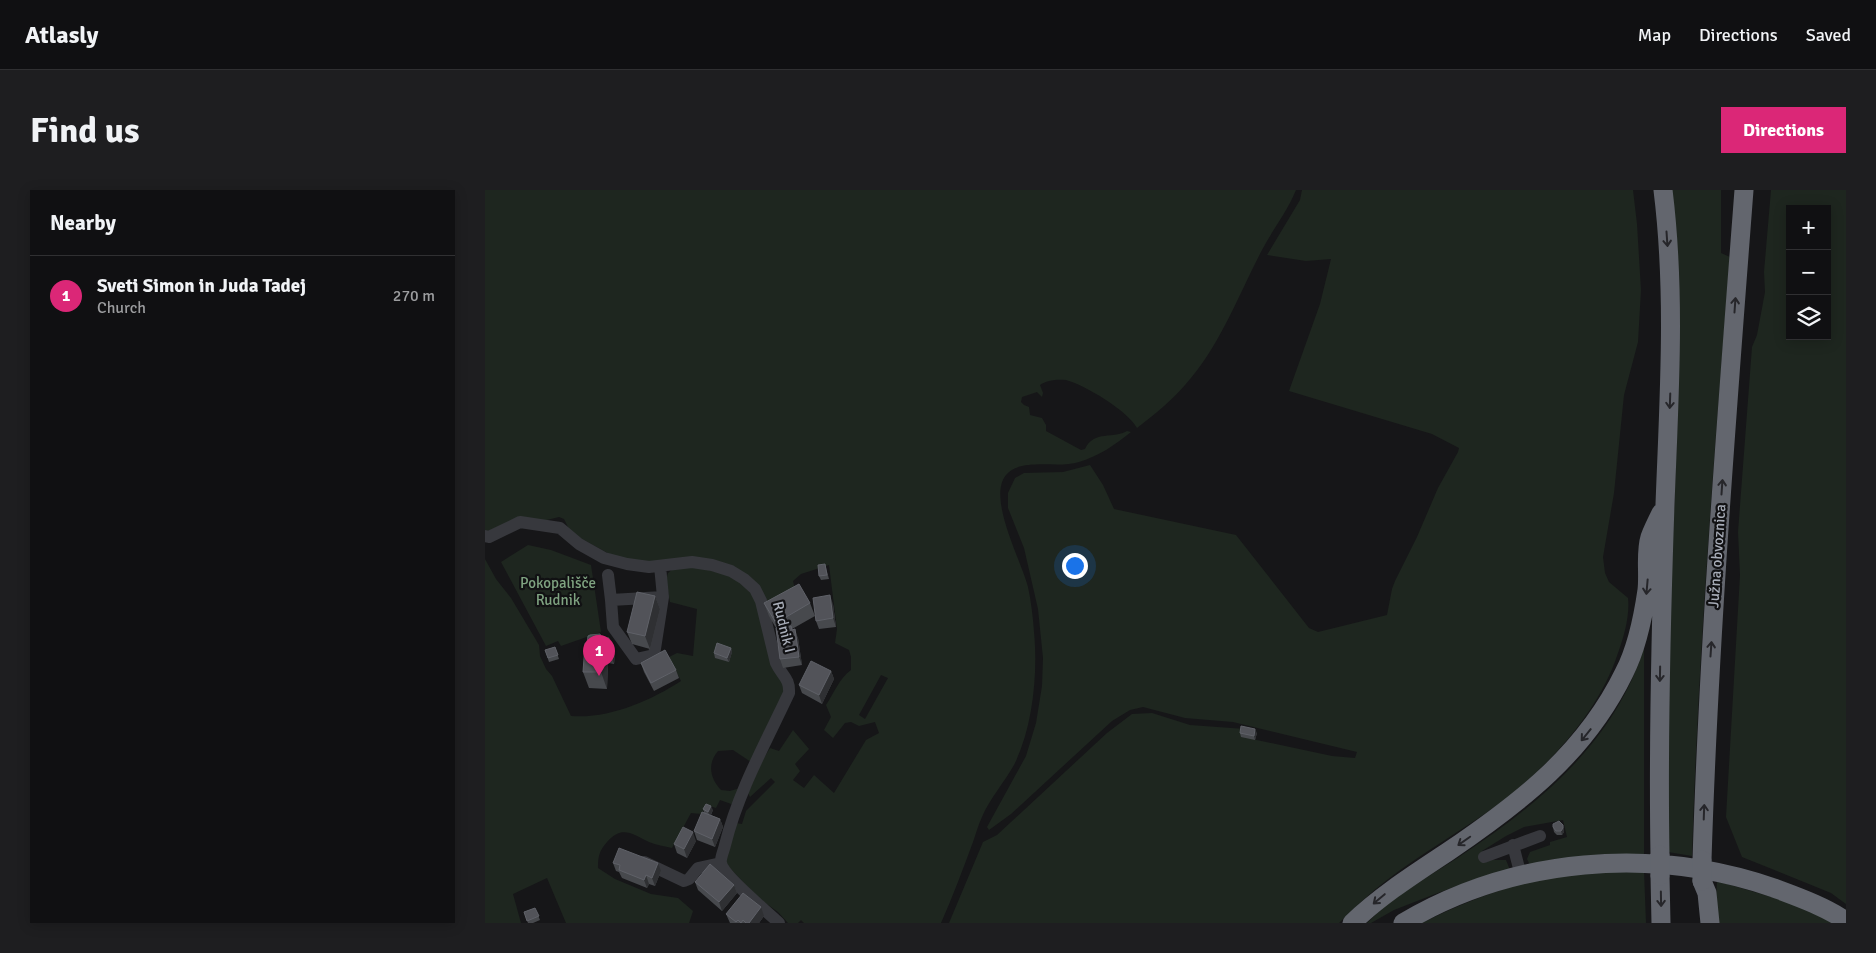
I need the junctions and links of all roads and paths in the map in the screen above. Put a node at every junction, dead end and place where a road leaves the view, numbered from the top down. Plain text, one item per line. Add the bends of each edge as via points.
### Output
1 (1663, 190) edge
2 (1744, 190) edge
3 (1665, 503) junction
4 (485, 536) edge
5 (659, 566) junction
6 (608, 575) dead end
7 (663, 597) junction
8 (611, 600) junction
9 (1540, 836) dead end
10 (1513, 845) junction
11 (630, 855) edge
12 (1484, 857) dead end
13 (721, 863) junction
14 (1521, 876) junction
15 (1701, 881) junction
16 (1846, 921) edge
17 (779, 923) edge
18 (1352, 923) edge
19 (1403, 923) edge
20 (1661, 923) edge
21 (1701, 923) edge
22 (1711, 923) edge

1 -> 3 highway via 1670,278 1671,381
15 -> 2 highway, Južna obvoznica, bridge via 1715,576
3 -> 18 highway via 1650,538 1647,588 1638,634 1625,672 1588,732 1533,790 1385,894
3 -> 20 highway, bridge via 1660,680
4 - 5 street, Rudnik I via 520,522 560,528 579,544 604,558 627,564
5 - 7 street
5 - 13 street, Rudnik I via 692,562 712,565 744,579 755,589 761,601 776,664 790,685 730,826
6 - 8 street
7 - 8 street
7 - 8 street via 654,655 636,659 613,627
9 - 10 street
10 - 12 street
10 - 14 street
11 - 13 street via 684,881 698,868
13 - 17 street via 735,883
14 - 16 highway via 1594,863 1691,868 1754,881 1807,901
14 - 19 highway via 1456,896
15 - 21 highway, Južna obvoznica
15 - 22 highway via 1707,893

